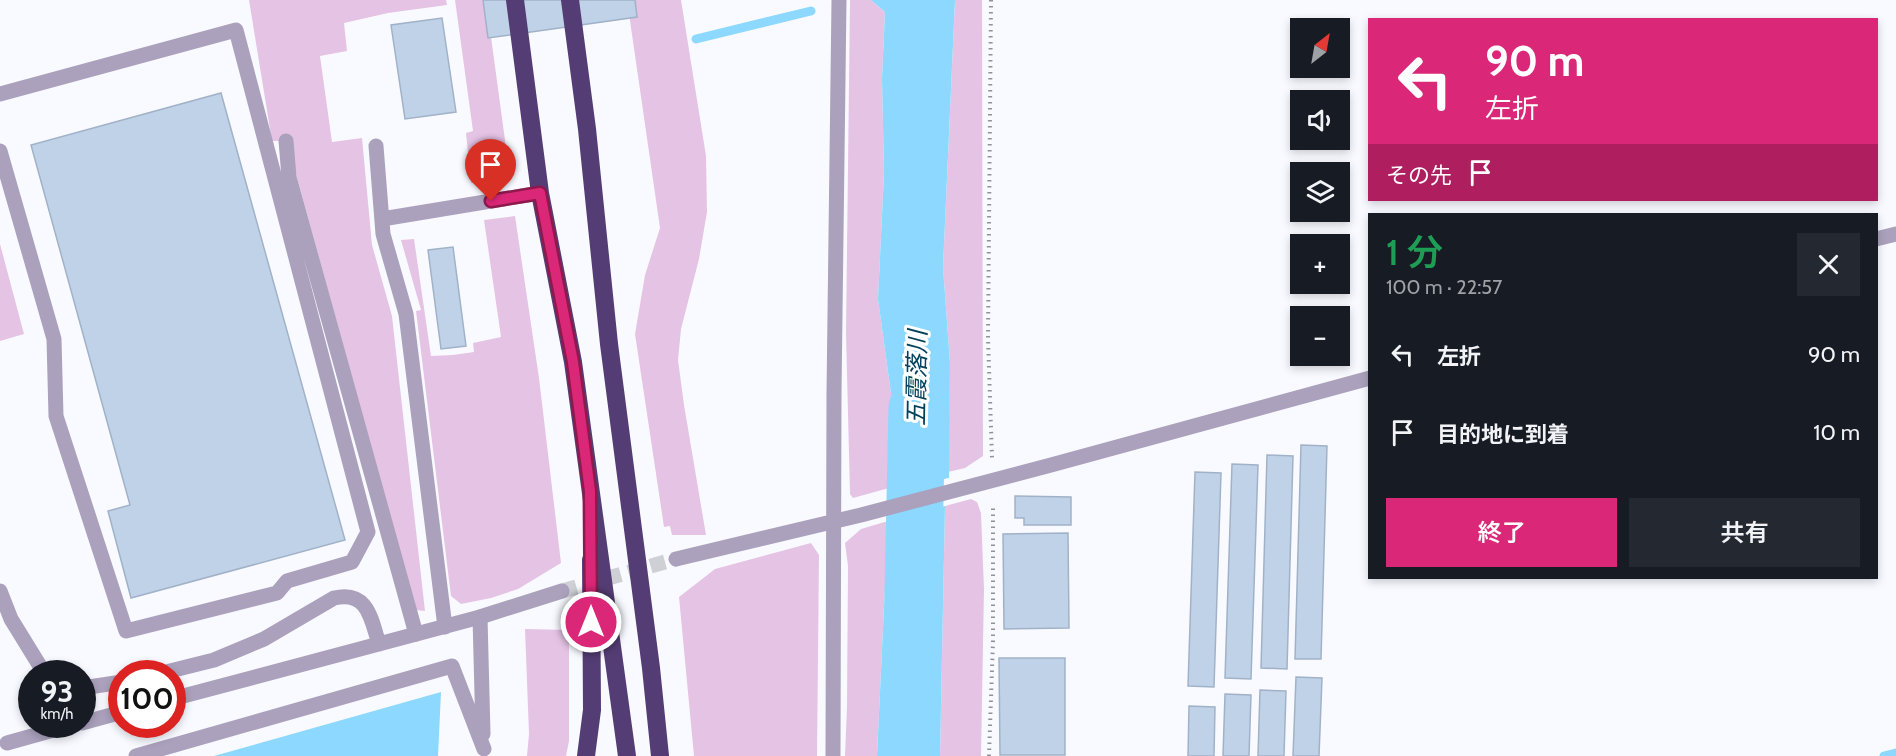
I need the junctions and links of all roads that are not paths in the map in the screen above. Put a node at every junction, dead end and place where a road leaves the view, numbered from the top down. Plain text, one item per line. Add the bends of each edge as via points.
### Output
1 (515, 0) edge
2 (570, 0) edge
3 (839, 0) edge
4 (0, 94) edge
5 (286, 141) dead end
6 (376, 146) dead end
7 (0, 151) edge
8 (540, 193) junction
9 (382, 219) junction
10 (1896, 234) edge
11 (1878, 238) edge
12 (1368, 379) edge
13 (590, 491) junction
14 (835, 520) junction
15 (676, 559) tunnel mouth
16 (0, 591) edge
17 (562, 591) tunnel mouth
18 (480, 617) junction
19 (445, 627) junction
20 (416, 634) junction
21 (379, 644) junction
22 (36, 660) edge
23 (186, 667) edge
24 (186, 695) edge
25 (25, 738) edge
26 (7, 743) dead end
27 (484, 752) edge
28 (136, 756) edge
29 (586, 756) edge
30 (627, 756) edge
31 (660, 756) edge
32 (833, 756) edge

1 - 8 highway
2 - 31 highway
3 - 14 street
4 - 7 street via 236,30 368,532 352,562 287,581 277,593 126,631 56,416 54,339
5 - 20 street via 289,177
6 - 9 street
8 - 9 street
8 - 13 highway via 573,362
9 - 19 street via 406,314
10 - 11 street
12 - 14 street
13 - 29 highway via 592,710
13 - 30 highway
14 - 15 street
14 - 32 street
16 - 22 street via 10,618
17 - 18 street
18 - 19 street
18 - 27 street
19 - 20 street
20 - 21 street
21 - 23 street via 362,603 344,596 264,639
21 - 24 street
25 - 26 street
27 - 28 street via 452,666

